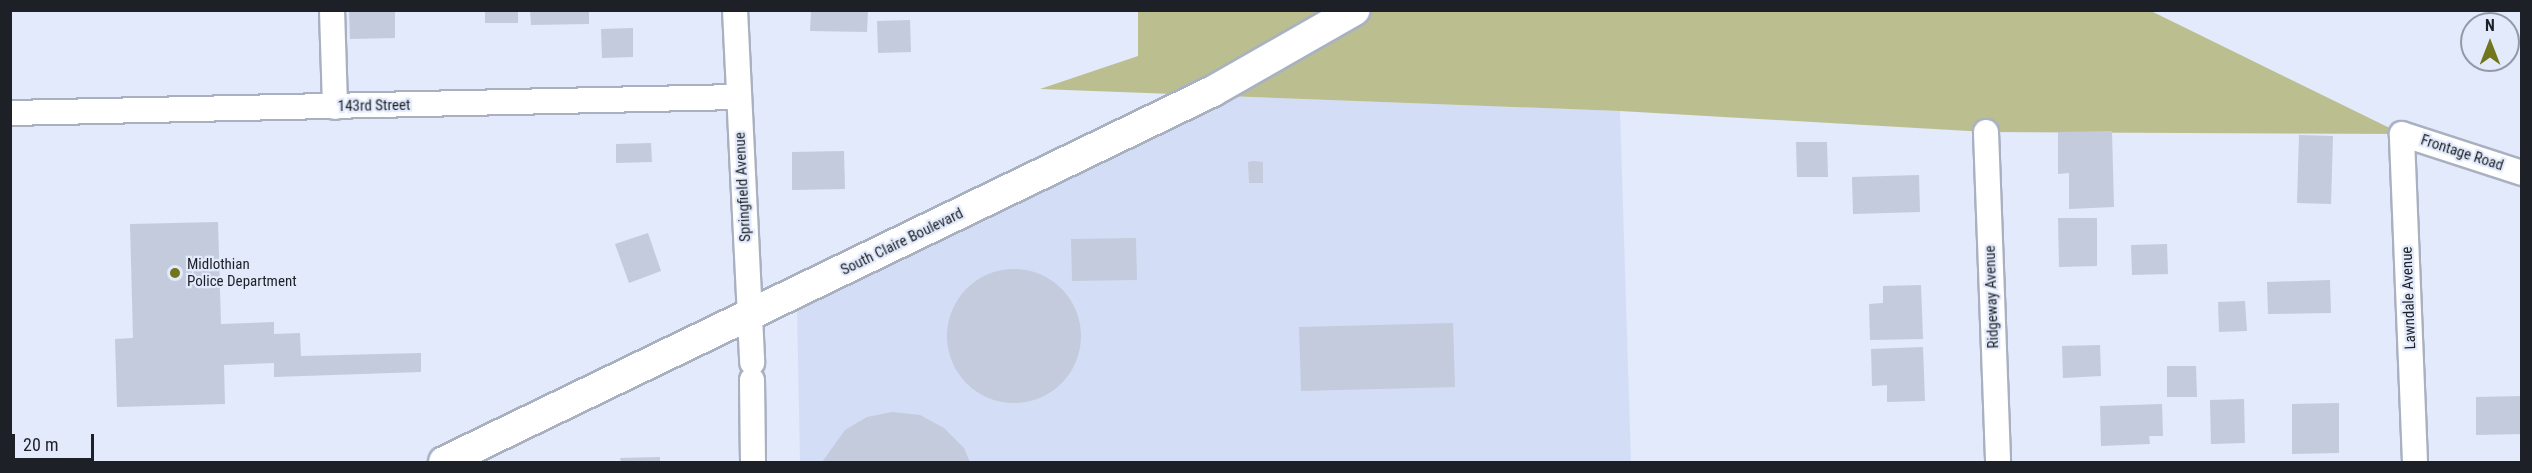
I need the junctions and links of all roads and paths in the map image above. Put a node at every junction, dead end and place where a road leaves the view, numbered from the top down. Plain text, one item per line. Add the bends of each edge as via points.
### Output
1 (332, 10) edge
2 (735, 10) edge
3 (1355, 10) edge
4 (738, 97) junction
5 (335, 107) junction
6 (10, 113) edge
7 (1986, 132) dead end
8 (2402, 134) joint
9 (2522, 173) edge
10 (751, 315) junction
11 (444, 462) edge
12 (753, 462) edge
13 (1998, 462) edge
14 (2415, 462) edge

1 - 5 street
2 - 4 street, Springfield Avenue
3 - 10 street, South Claire Boulevard via 1213,90
4 - 5 street, 143rd Street
4 - 10 street, Springfield Avenue
5 - 6 street, 143rd Street
7 - 13 street, Ridgeway Avenue
8 - 9 street, Frontage Road
8 - 14 street, Lawndale Avenue
10 - 11 street, South Claire Boulevard
10 - 12 street, Springfield Avenue

